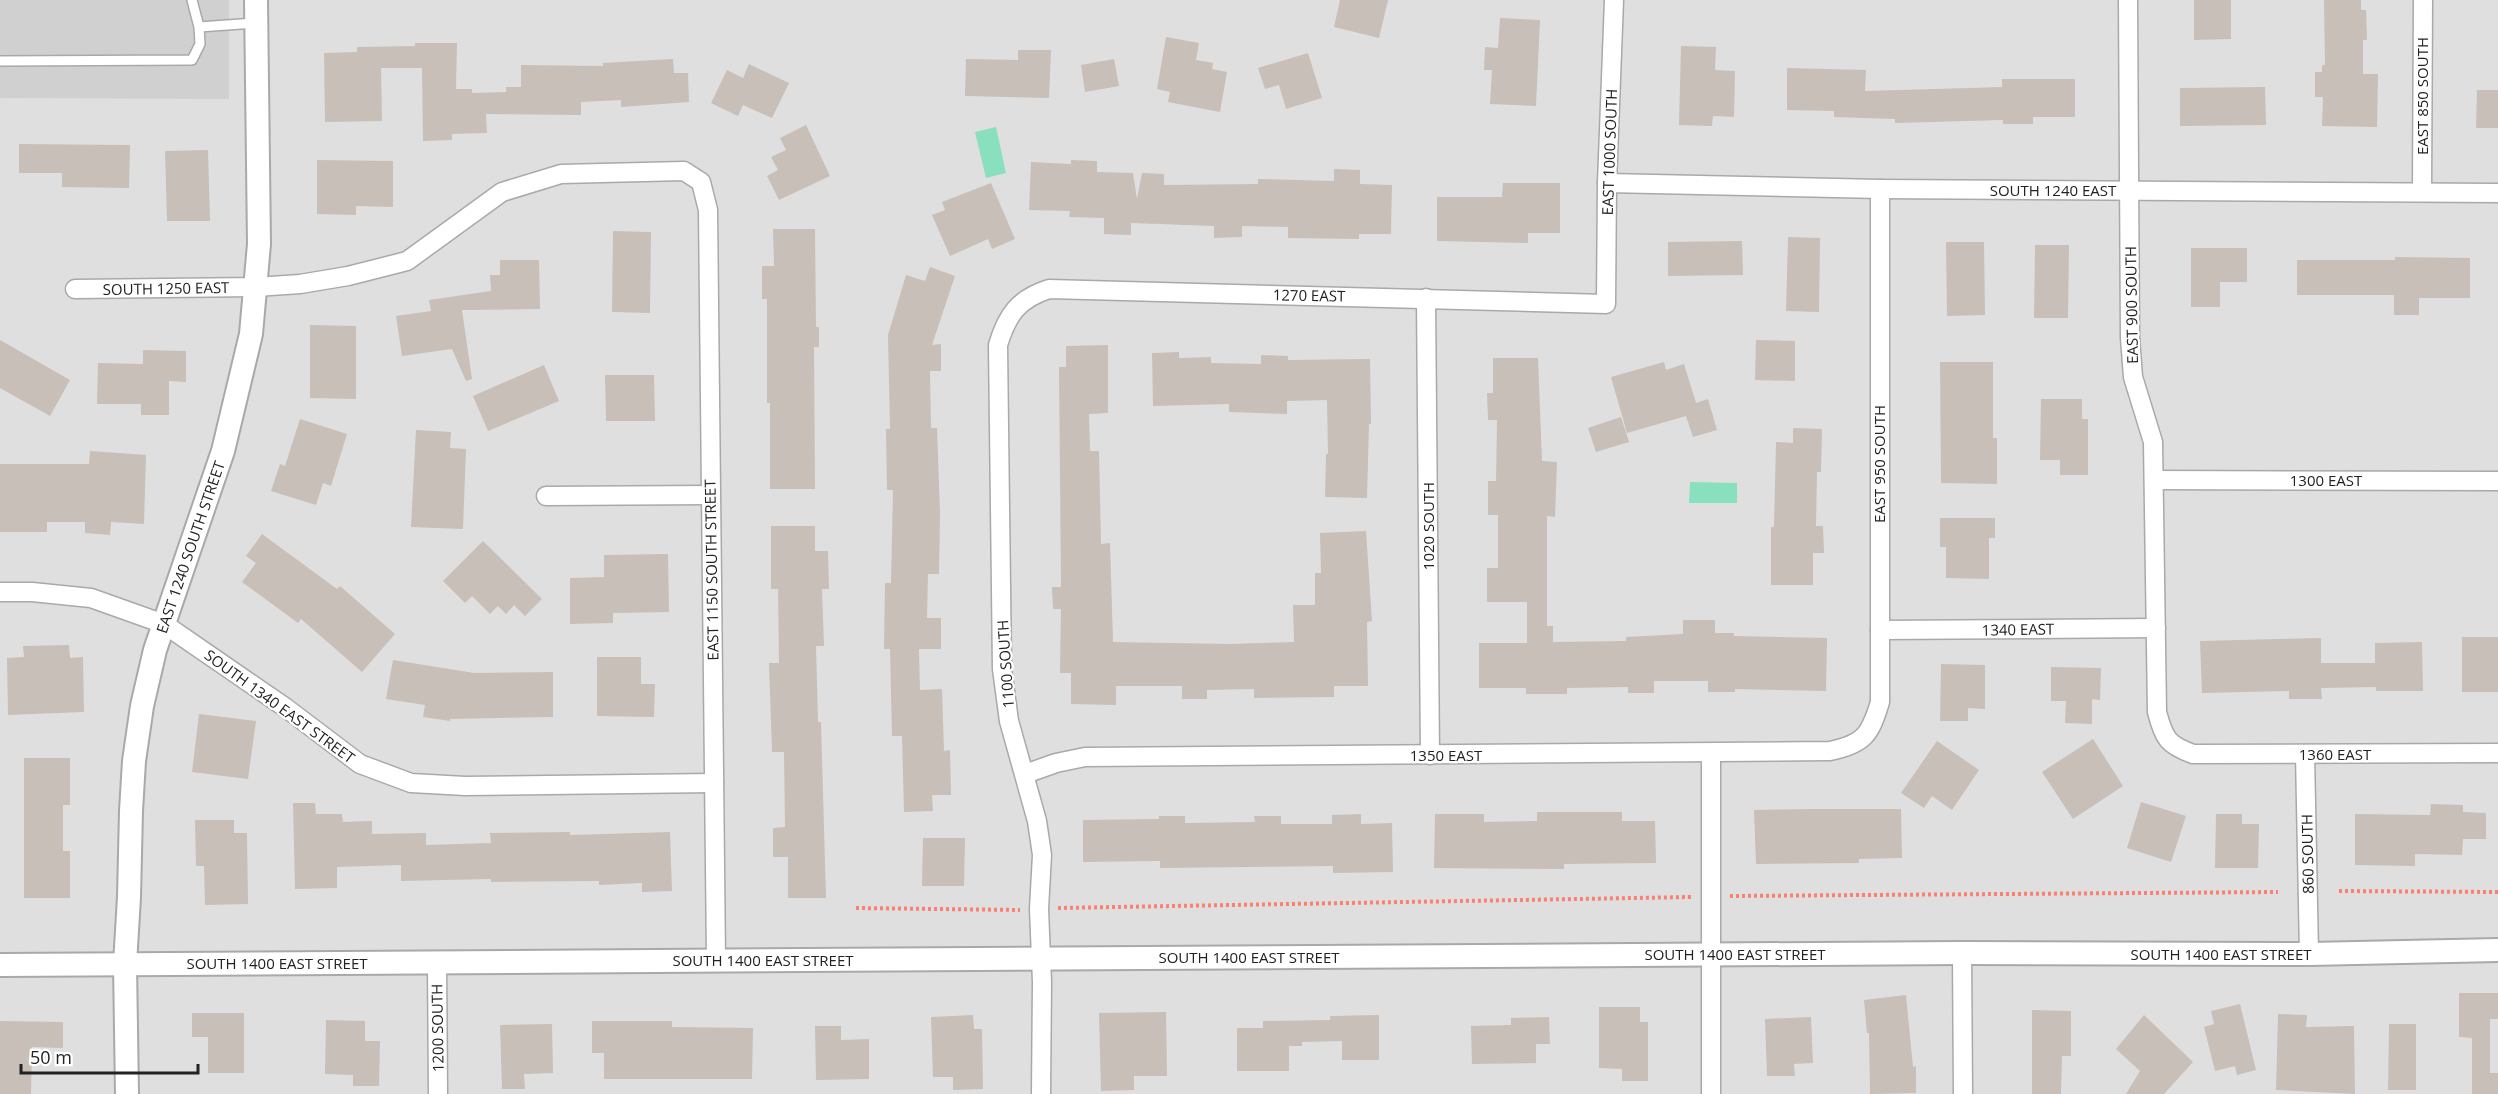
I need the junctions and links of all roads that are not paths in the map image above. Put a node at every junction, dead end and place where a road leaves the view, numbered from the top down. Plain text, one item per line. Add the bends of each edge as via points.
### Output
1 (192, 0) edge
2 (256, 0) edge
3 (1614, 0) edge
4 (2128, 0) edge
5 (2423, 0) edge
6 (256, 23) junction
7 (199, 27) junction
8 (0, 61) edge
9 (700, 182) joint
10 (1607, 183) junction
11 (1880, 189) junction
12 (2130, 191) junction
13 (2422, 191) junction
14 (2498, 193) edge
15 (256, 287) junction
16 (75, 290) dead end
17 (1426, 298) junction
18 (1606, 304) joint
19 (1017, 306) joint
20 (2154, 480) junction
21 (2498, 480) edge
22 (546, 495) dead end
23 (710, 495) junction
24 (0, 592) edge
25 (164, 624) junction
26 (2156, 627) junction
27 (1880, 630) junction
28 (1865, 736) joint
29 (2173, 747) joint
30 (1711, 753) junction
31 (2498, 753) edge
32 (2305, 754) junction
33 (1430, 755) junction
34 (1026, 774) junction
35 (714, 783) junction
36 (2498, 950) edge
37 (1962, 953) junction
38 (1710, 954) junction
39 (2309, 954) junction
40 (1041, 958) junction
41 (716, 960) junction
42 (437, 962) junction
43 (0, 964) edge
44 (125, 964) junction
45 (127, 1094) edge
46 (438, 1094) edge
47 (1041, 1094) edge
48 (1711, 1094) edge
49 (1963, 1094) edge

1 - 7 lane
2 - 6 street, EAST 1240 SOUTH STREET
3 - 10 street, EAST 1000 SOUTH
4 - 12 street, EAST 900 SOUTH
5 - 13 street, EAST 850 SOUTH
6 - 7 lane
6 - 15 street, EAST 1240 SOUTH STREET
7 - 8 lane via 200,44 192,60
9 - 15 street, SOUTH 1250 EAST via 684,171 561,174 501,192 407,261 300,284
9 - 23 street, EAST 1150 SOUTH STREET via 708,210
10 - 11 street, SOUTH 1240 EAST
10 - 18 street, EAST 1000 SOUTH
11 - 12 street, SOUTH 1240 EAST
11 - 27 street, EAST 950 SOUTH
12 - 13 street, SOUTH 1240 EAST
12 - 20 street, EAST 900 SOUTH via 2133,377 2153,442
13 - 14 street, SOUTH 1240 EAST
15 - 16 street, SOUTH 1250 EAST
15 - 25 street, EAST 1240 SOUTH STREET via 250,334 223,451
17 - 18 street, 1270 EAST
17 - 19 street, 1270 EAST via 1049,289 1031,294
17 - 33 street, 1020 SOUTH
19 - 34 street, 1100 SOUTH via 1004,325 998,345 1002,669 1009,721
20 - 21 street, 1300 EAST
20 - 26 street, EAST 900 SOUTH
22 - 23 street
23 - 35 street, EAST 1150 SOUTH STREET
24 - 25 street, SOUTH 1340 EAST STREET via 91,598
25 - 35 street, SOUTH 1340 EAST STREET via 360,764 411,783
25 - 44 street, EAST 1240 SOUTH STREET via 142,706 134,761
26 - 27 street, 1340 EAST
26 - 29 street, EAST 900 SOUTH via 2157,712
27 - 28 street, EAST 950 SOUTH via 1880,702 1875,721
28 - 30 street, 1350 EAST via 1852,747 1830,751
29 - 32 street, 1360 EAST via 2193,754
30 - 33 street, 1350 EAST
30 - 38 street
31 - 32 street, 1360 EAST
32 - 39 street, 860 SOUTH
33 - 34 street, 1350 EAST via 1085,757
34 - 40 street, 1100 SOUTH via 1042,855
35 - 41 street, EAST 1150 SOUTH STREET
36 - 39 street, SOUTH 1400 EAST STREET
37 - 38 street, SOUTH 1400 EAST STREET
37 - 39 street, SOUTH 1400 EAST STREET
37 - 49 street
38 - 40 street, SOUTH 1400 EAST STREET
38 - 48 street
40 - 41 street, SOUTH 1400 EAST STREET
40 - 47 street, 1100 SOUTH
41 - 42 street, SOUTH 1400 EAST STREET
42 - 44 street, SOUTH 1400 EAST STREET
42 - 46 street, 1200 SOUTH
43 - 44 street, SOUTH 1400 EAST STREET
44 - 45 street, EAST 1240 SOUTH STREET

